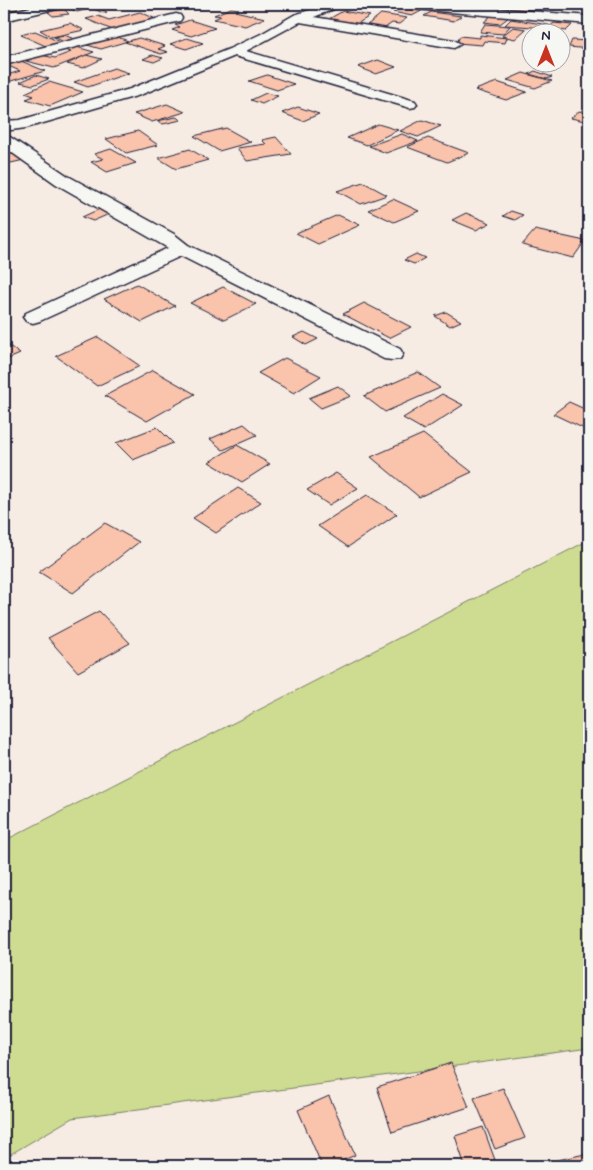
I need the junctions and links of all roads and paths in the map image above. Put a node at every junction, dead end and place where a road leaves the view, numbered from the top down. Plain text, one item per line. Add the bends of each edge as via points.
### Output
1 (59, 4) edge
2 (340, 4) edge
3 (404, 4) edge
4 (4, 17) edge
5 (176, 18) dead end
6 (298, 18) junction
7 (589, 20) edge
8 (454, 44) dead end
9 (234, 52) junction
10 (4, 61) edge
11 (410, 104) dead end
12 (4, 126) edge
13 (4, 140) edge
14 (181, 249) junction
15 (33, 317) dead end
16 (392, 354) dead end

1 - 4 street
2 - 6 street
3 - 7 street
5 - 10 street
6 - 8 street
6 - 9 street
9 - 11 street
9 - 12 street via 135,92 21,125
13 - 14 street via 62,180 168,238
14 - 15 street
14 - 16 street

